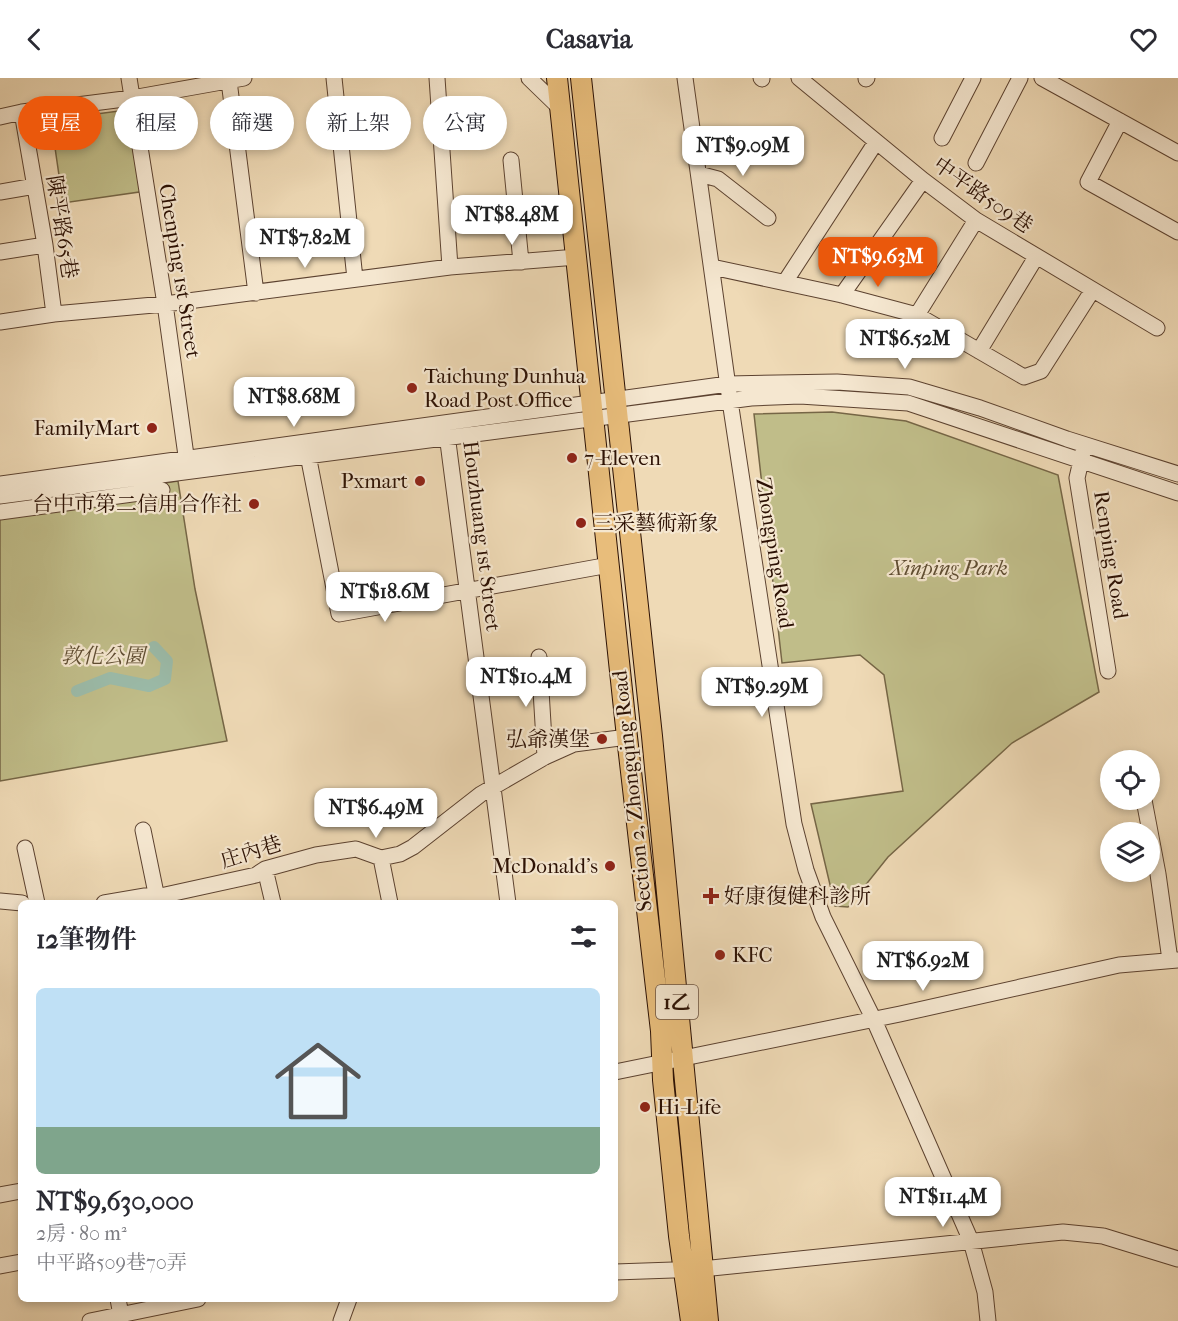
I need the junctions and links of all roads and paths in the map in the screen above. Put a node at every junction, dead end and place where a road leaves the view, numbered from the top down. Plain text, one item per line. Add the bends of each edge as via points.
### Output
1 (129, 78) edge
2 (333, 78) edge
3 (437, 78) edge
4 (529, 78) edge
5 (557, 78) edge
6 (580, 78) edge
7 (685, 78) edge
8 (799, 78) edge
9 (973, 78) edge
10 (1020, 78) edge
11 (1042, 78) edge
12 (236, 79) edge
13 (1059, 82) edge
14 (132, 96) edge
15 (143, 96) edge
16 (561, 109) junction
17 (18, 112) edge
18 (0, 117) edge
19 (1120, 121) junction
20 (942, 138) dead end
21 (876, 142) junction
22 (29, 150) edge
23 (140, 150) edge
24 (1178, 153) edge
25 (511, 160) dead end
26 (976, 163) dead end
27 (699, 174) junction
28 (923, 180) junction
29 (35, 186) junction
30 (0, 192) edge
31 (768, 218) dead end
32 (976, 220) junction
33 (1178, 232) edge
34 (45, 245) junction
35 (0, 252) edge
36 (577, 257) junction
37 (1036, 257) junction
38 (520, 262) junction
39 (450, 267) junction
40 (712, 267) junction
41 (355, 279) junction
42 (785, 282) junction
43 (1092, 291) junction
44 (256, 293) junction
45 (842, 295) junction
46 (165, 304) junction
47 (54, 314) junction
48 (917, 315) junction
49 (0, 322) edge
50 (1156, 328) dead end
51 (979, 351) junction
52 (728, 384) junction
53 (730, 401) junction
54 (617, 407) junction
55 (593, 411) junction
56 (447, 430) junction
57 (1083, 453) junction
58 (308, 455) junction
59 (187, 465) junction
60 (1178, 474) edge
61 (0, 484) edge
62 (162, 490) dead end
63 (1178, 493) edge
64 (0, 496) edge
65 (0, 512) edge
66 (609, 565) junction
67 (468, 590) junction
68 (539, 657) dead end
69 (1108, 671) dead end
70 (627, 737) junction
71 (545, 758) junction
72 (493, 787) junction
73 (1146, 810) edge
74 (143, 830) dead end
75 (25, 848) dead end
76 (381, 858) junction
77 (265, 869) junction
78 (158, 899) edge
79 (36, 900) edge
80 (272, 900) edge
81 (389, 900) edge
82 (508, 900) edge
83 (0, 901) edge
84 (18, 903) edge
85 (1174, 960) edge
86 (874, 1020) junction
87 (682, 1059) junction
88 (662, 1062) junction
89 (618, 1071) edge
90 (18, 1192) edge
91 (0, 1195) edge
92 (971, 1241) junction
93 (1178, 1259) edge
94 (18, 1263) edge
95 (0, 1266) edge
96 (692, 1269) junction
97 (618, 1272) edge
98 (119, 1302) edge
99 (184, 1302) edge
100 (348, 1302) edge
101 (121, 1315) junction
102 (90, 1321) edge
103 (341, 1321) edge
104 (690, 1321) edge
105 (708, 1321) edge
106 (988, 1321) edge

1 - 14 street, Chenping 1st Street
2 - 41 street
3 - 39 street
4 - 16 street
5 - 16 main road, Section 2, Zhongqing Road / 1乙
6 - 54 main road, Section 2, Zhongqing Road / 1乙
7 - 27 street, Zhongping Road
8 - 21 street, 中平路509巷
9 - 20 street
10 - 26 street
11 - 13 street
12 - 15 street
12 - 44 street
13 - 19 street
16 - 36 main road, Section 2, Zhongqing Road / 1乙
17 - 18 street
19 - 24 street
19 - 33 street via 1088,182
21 - 28 street, 中平路509巷
21 - 42 street
22 - 29 street, 陳平路65巷
23 - 46 street, Chenping 1st Street
25 - 38 street
27 - 31 street via 718,179
27 - 40 street, Zhongping Road
28 - 32 street, 中平路509巷
28 - 45 street
29 - 30 street
29 - 34 street, 陳平路65巷
32 - 37 street, 中平路509巷
32 - 48 street
34 - 35 street
34 - 47 street, 陳平路65巷
36 - 38 street
36 - 55 main road, Section 2, Zhongqing Road / 1乙
37 - 43 street, 中平路509巷
37 - 51 street
38 - 39 street
39 - 41 street
40 - 42 street
40 - 52 street, Zhongping Road
41 - 44 street
42 - 45 street
43 - 50 street, 中平路509巷
43 - 51 street via 1041,371 1024,377
44 - 46 street
45 - 48 street
46 - 47 street
46 - 59 street, Chenping 1st Street
47 - 49 street
48 - 51 street
52 - 53 street, Zhongping Road
52 - 54 street
52 - 57 street via 837,382 909,387 980,408
53 - 54 street
53 - 57 street via 800,396 908,403
53 - 86 street, Zhongping Road via 795,824 822,917
54 - 55 street
54 - 87 main road, Section 2, Zhongqing Road / 1乙
55 - 56 street
55 - 66 main road, Section 2, Zhongqing Road / 1乙
56 - 58 street
56 - 59 street
56 - 67 street, Houzhuang 1st Street
57 - 60 street
57 - 63 street
57 - 69 street, Renping Road via 1077,478
58 - 59 street
58 - 67 street via 339,614
59 - 61 street
59 - 64 street
62 - 65 street
66 - 67 street
66 - 70 main road, Section 2, Zhongqing Road / 1乙
67 - 72 street, Houzhuang 1st Street
68 - 71 street
70 - 71 street via 574,744
70 - 88 main road, Section 2, Zhongqing Road / 1乙
71 - 72 street
72 - 76 street via 413,847
72 - 82 street, Houzhuang 1st Street
73 - 85 street
74 - 78 street
75 - 79 street
76 - 77 street, 庄內巷 via 356,849
76 - 81 street
77 - 78 street, 庄內巷 via 256,875
77 - 80 street
83 - 84 street
85 - 86 street via 1119,965
86 - 87 street
86 - 92 street, Zhongping Road
87 - 88 street
87 - 96 main road, Section 2, Zhongqing Road / 1乙
88 - 89 street
88 - 96 main road, Section 2, Zhongqing Road / 1乙
90 - 91 street
92 - 93 street via 1063,1232 1103,1236
92 - 96 street
92 - 106 street, Zhongping Road via 985,1292
94 - 95 street
96 - 97 street
96 - 104 main road, Section 2, Zhongqing Road / 1乙
96 - 105 main road, Section 2, Zhongqing Road / 1乙
98 - 101 street
99 - 101 street
100 - 103 street
101 - 102 street

